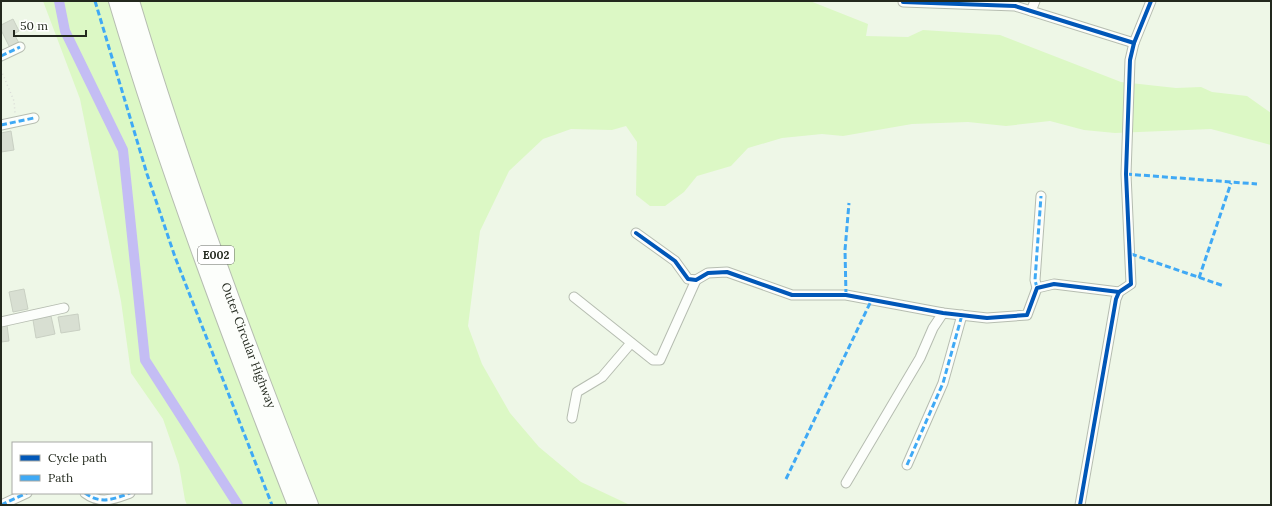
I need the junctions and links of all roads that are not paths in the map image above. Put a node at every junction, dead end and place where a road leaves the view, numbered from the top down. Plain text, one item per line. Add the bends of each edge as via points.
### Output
1 (117, 1) edge
2 (131, 1) edge
3 (1035, 1) edge
4 (1151, 1) edge
5 (902, 2) edge
6 (923, 2) edge
7 (1031, 11) junction
8 (1134, 43) junction
9 (20, 47) dead end
10 (1, 56) edge
11 (34, 118) dead end
12 (1, 125) edge
13 (1041, 196) dead end
14 (636, 233) dead end
15 (696, 280) junction
16 (1037, 288) junction
17 (1119, 292) junction
18 (574, 297) dead end
19 (64, 308) dead end
20 (943, 313) junction
21 (962, 315) junction
22 (1, 322) edge
23 (631, 343) junction
24 (572, 418) dead end
25 (906, 465) dead end
26 (846, 483) dead end
27 (25, 494) edge
28 (87, 494) edge
29 (127, 494) edge
30 (1, 505) edge
31 (296, 505) edge
32 (310, 505) edge
33 (1080, 505) edge

1 - 31 highway, Outer Circular Highway / E002 via 160,136 239,362
2 - 32 highway, Outer Circular Highway / E002 via 172,132 249,350
3 - 7 street
4 - 8 street
5 - 6 street
6 - 7 street via 1015,6
7 - 8 street
8 - 17 street via 1130,60 1126,174 1131,284
9 - 10 street
11 - 12 street
13 - 16 street via 1035,280
14 - 15 street via 676,261 688,279
15 - 20 street via 708,273 727,272 792,295 846,295
15 - 23 street via 660,360 653,360
16 - 17 street via 1054,284
16 - 21 street via 1027,315 987,318
17 - 33 street
18 - 23 street
19 - 22 street
20 - 21 street
20 - 26 street via 933,328 920,358
21 - 25 street via 943,383
23 - 24 street via 602,377 577,392
27 - 30 street
28 - 29 street via 107,501

